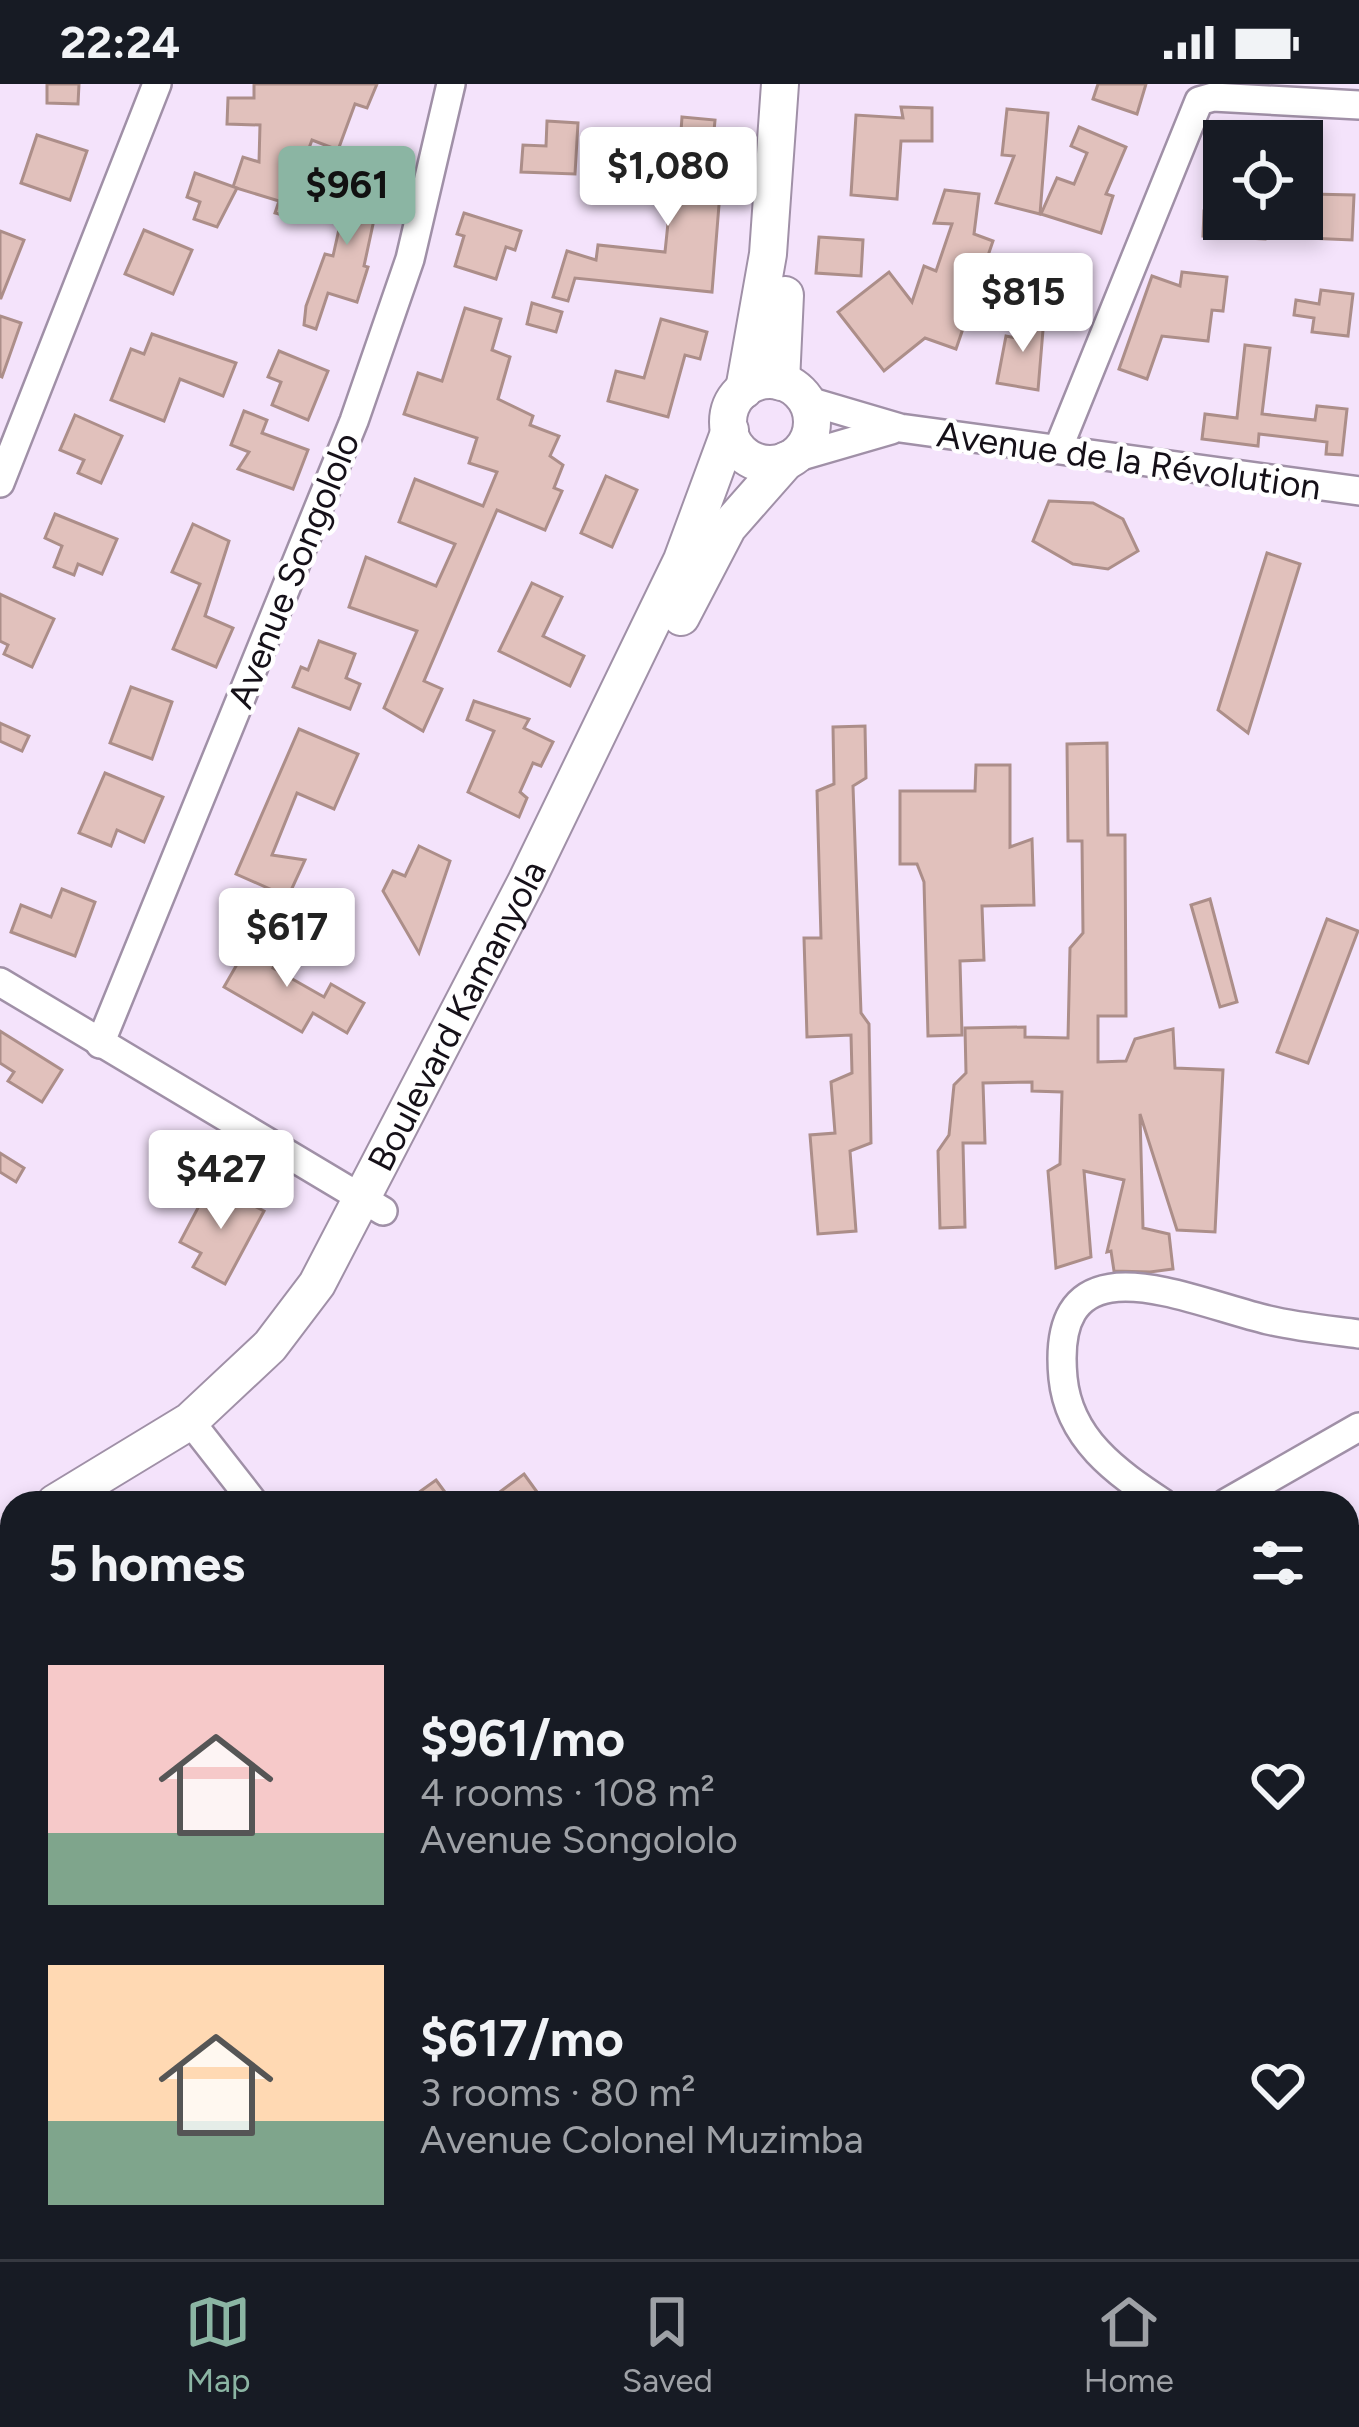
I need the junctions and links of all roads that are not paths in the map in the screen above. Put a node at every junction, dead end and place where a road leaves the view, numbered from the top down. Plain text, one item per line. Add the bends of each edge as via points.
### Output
1 (157, 84) edge
2 (451, 84) edge
3 (780, 84) edge
4 (799, 84) edge
5 (1359, 105) edge
6 (744, 390) junction
7 (793, 391) junction
8 (900, 428) junction
9 (730, 430) junction
10 (1058, 449) junction
11 (789, 459) junction
12 (0, 483) edge
13 (1359, 491) edge
14 (579, 798) junction
15 (0, 982) edge
16 (100, 1044) junction
17 (374, 1206) junction
18 (1359, 1334) edge
19 (1359, 1426) edge
20 (196, 1429) junction
21 (78, 1491) edge
22 (111, 1491) edge
23 (245, 1491) edge
24 (1146, 1491) edge
25 (1247, 1491) edge

1 - 12 street
2 - 16 street, Avenue Songololo via 410,259 354,421
3 - 6 main road via 768,254
4 - 7 main road
5 - 10 street via 1199,101
6 - 7 main road via 759,382
6 - 9 main road via 731,408
7 - 8 street
7 - 11 main road via 812,428
8 - 10 street, Avenue de la Révolution
8 - 11 street
9 - 11 main road via 755,461
9 - 14 main road, Boulevard Kamanyola via 702,515
10 - 13 street, Avenue de la Révolution
11 - 14 main road, Boulevard Kamanyola via 728,527
14 - 17 main road, Boulevard Kamanyola
15 - 16 street
16 - 17 street
17 - 20 main road, Boulevard Kamanyola via 292,1320
18 - 24 street via 1145,1288 1117,1286 1082,1299 1063,1336 1070,1410 1102,1460
19 - 25 street
20 - 21 main road, Boulevard Kamanyola
20 - 22 main road, Boulevard Kamanyola
20 - 23 street

